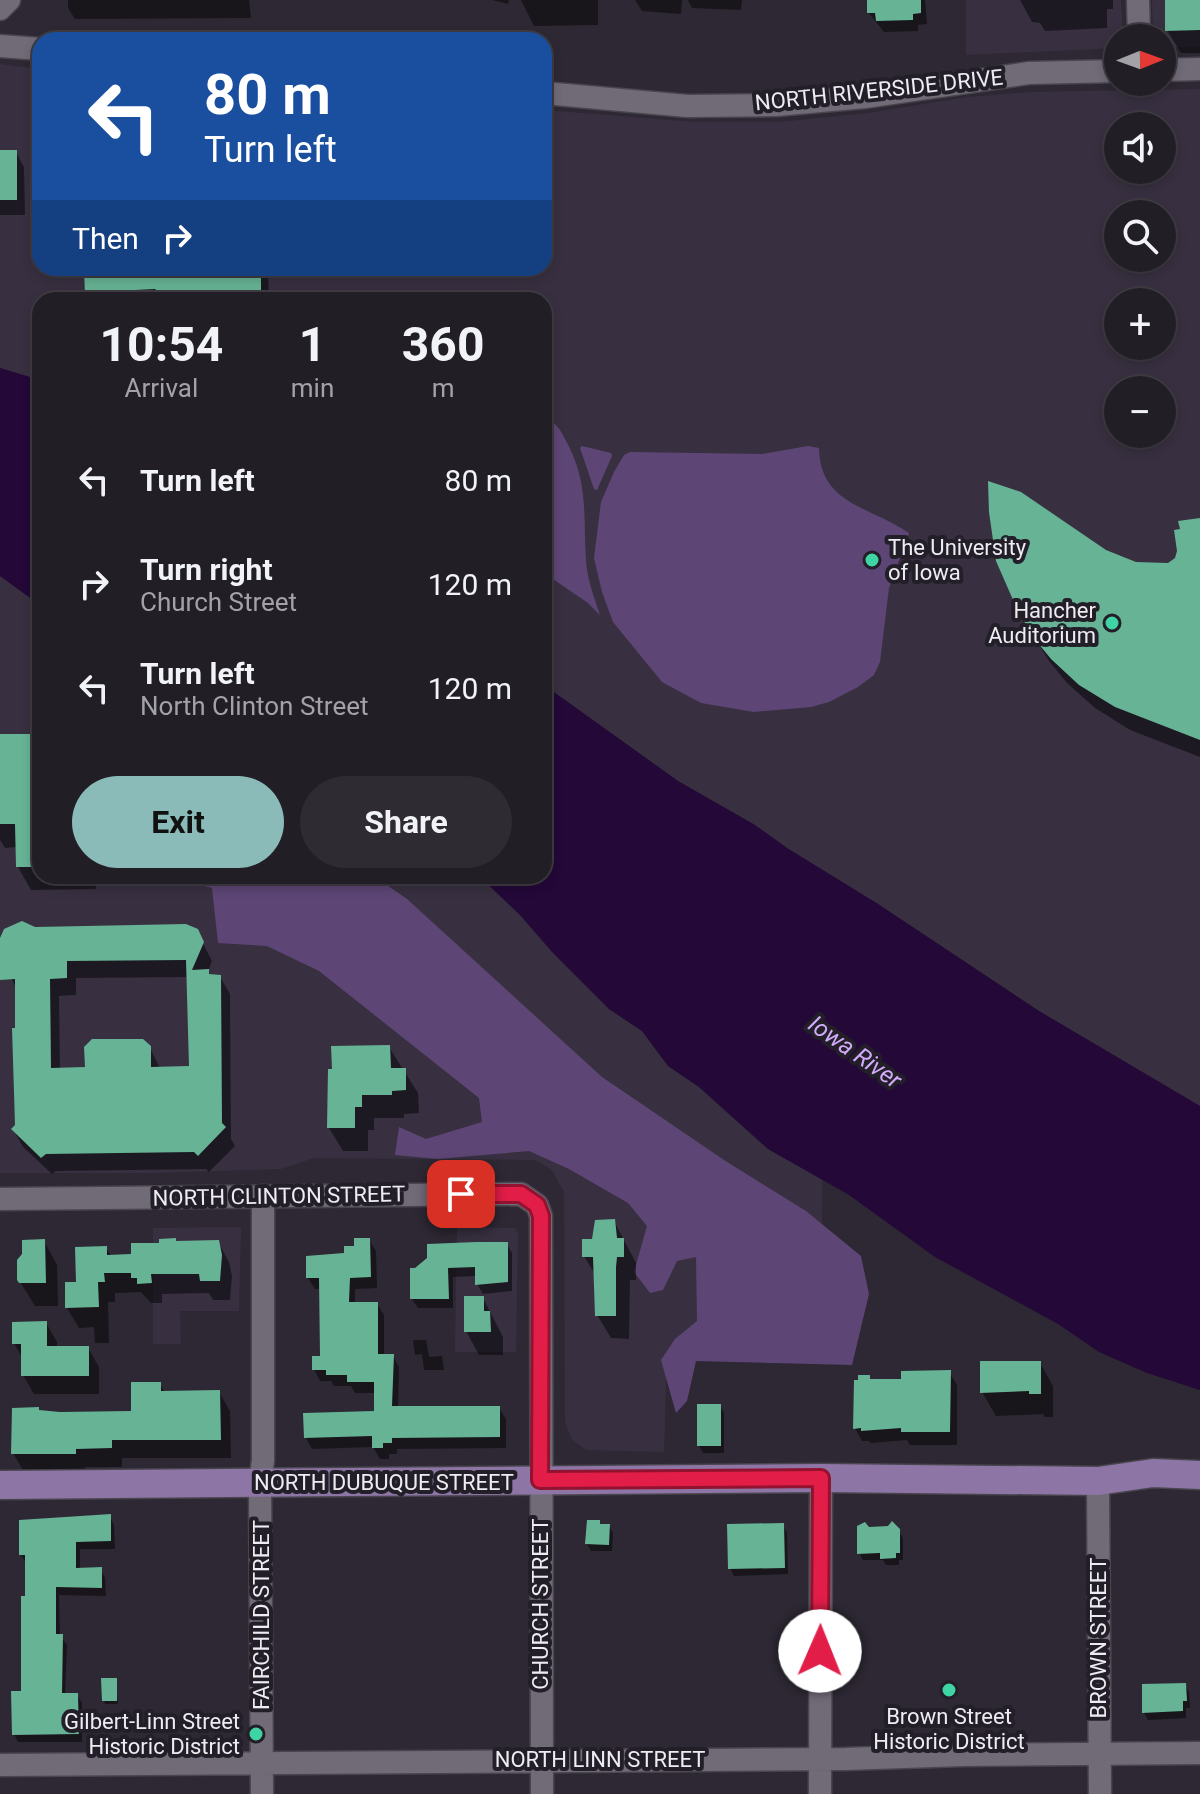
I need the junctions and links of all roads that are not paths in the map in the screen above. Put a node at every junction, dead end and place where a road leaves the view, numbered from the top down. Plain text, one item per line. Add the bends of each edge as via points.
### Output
1 (9, 0) edge
2 (1138, 0) edge
3 (0, 9) edge
4 (1139, 24) edge
5 (0, 46) edge
6 (32, 48) edge
7 (1200, 69) edge
8 (1176, 70) edge
9 (1104, 71) edge
10 (552, 94) edge
11 (263, 1196) junction
12 (0, 1199) edge
13 (540, 1222) joint
14 (1200, 1475) edge
15 (821, 1478) junction
16 (540, 1480) junction
17 (1098, 1481) junction
18 (260, 1483) junction
19 (0, 1485) edge
20 (1099, 1753) junction
21 (1200, 1753) edge
22 (820, 1758) junction
23 (541, 1759) junction
24 (262, 1762) junction
25 (0, 1765) edge
26 (262, 1794) edge
27 (542, 1794) edge
28 (820, 1794) edge
29 (1100, 1794) edge

1 - 3 street
2 - 4 street
5 - 6 street
7 - 8 street
9 - 10 street, NORTH RIVERSIDE DRIVE via 1029,73 776,105 687,106
11 - 12 street, NORTH CLINTON STREET
11 - 13 street, NORTH CLINTON STREET via 521,1194 537,1205
11 - 18 street, FAIRCHILD STREET
13 - 16 street, CHURCH STREET
14 - 17 main road, NORTH DUBUQUE STREET via 1153,1473
15 - 16 main road, NORTH DUBUQUE STREET
15 - 17 main road, NORTH DUBUQUE STREET
15 - 22 street
16 - 18 main road, NORTH DUBUQUE STREET
16 - 23 street, CHURCH STREET
17 - 20 street, BROWN STREET
18 - 19 main road, NORTH DUBUQUE STREET
18 - 24 street, FAIRCHILD STREET
20 - 21 street, NORTH LINN STREET
20 - 22 street, NORTH LINN STREET
20 - 29 street, BROWN STREET
22 - 23 street, NORTH LINN STREET
22 - 28 street
23 - 24 street, NORTH LINN STREET
23 - 27 street, CHURCH STREET
24 - 25 street, NORTH LINN STREET
24 - 26 street, FAIRCHILD STREET

